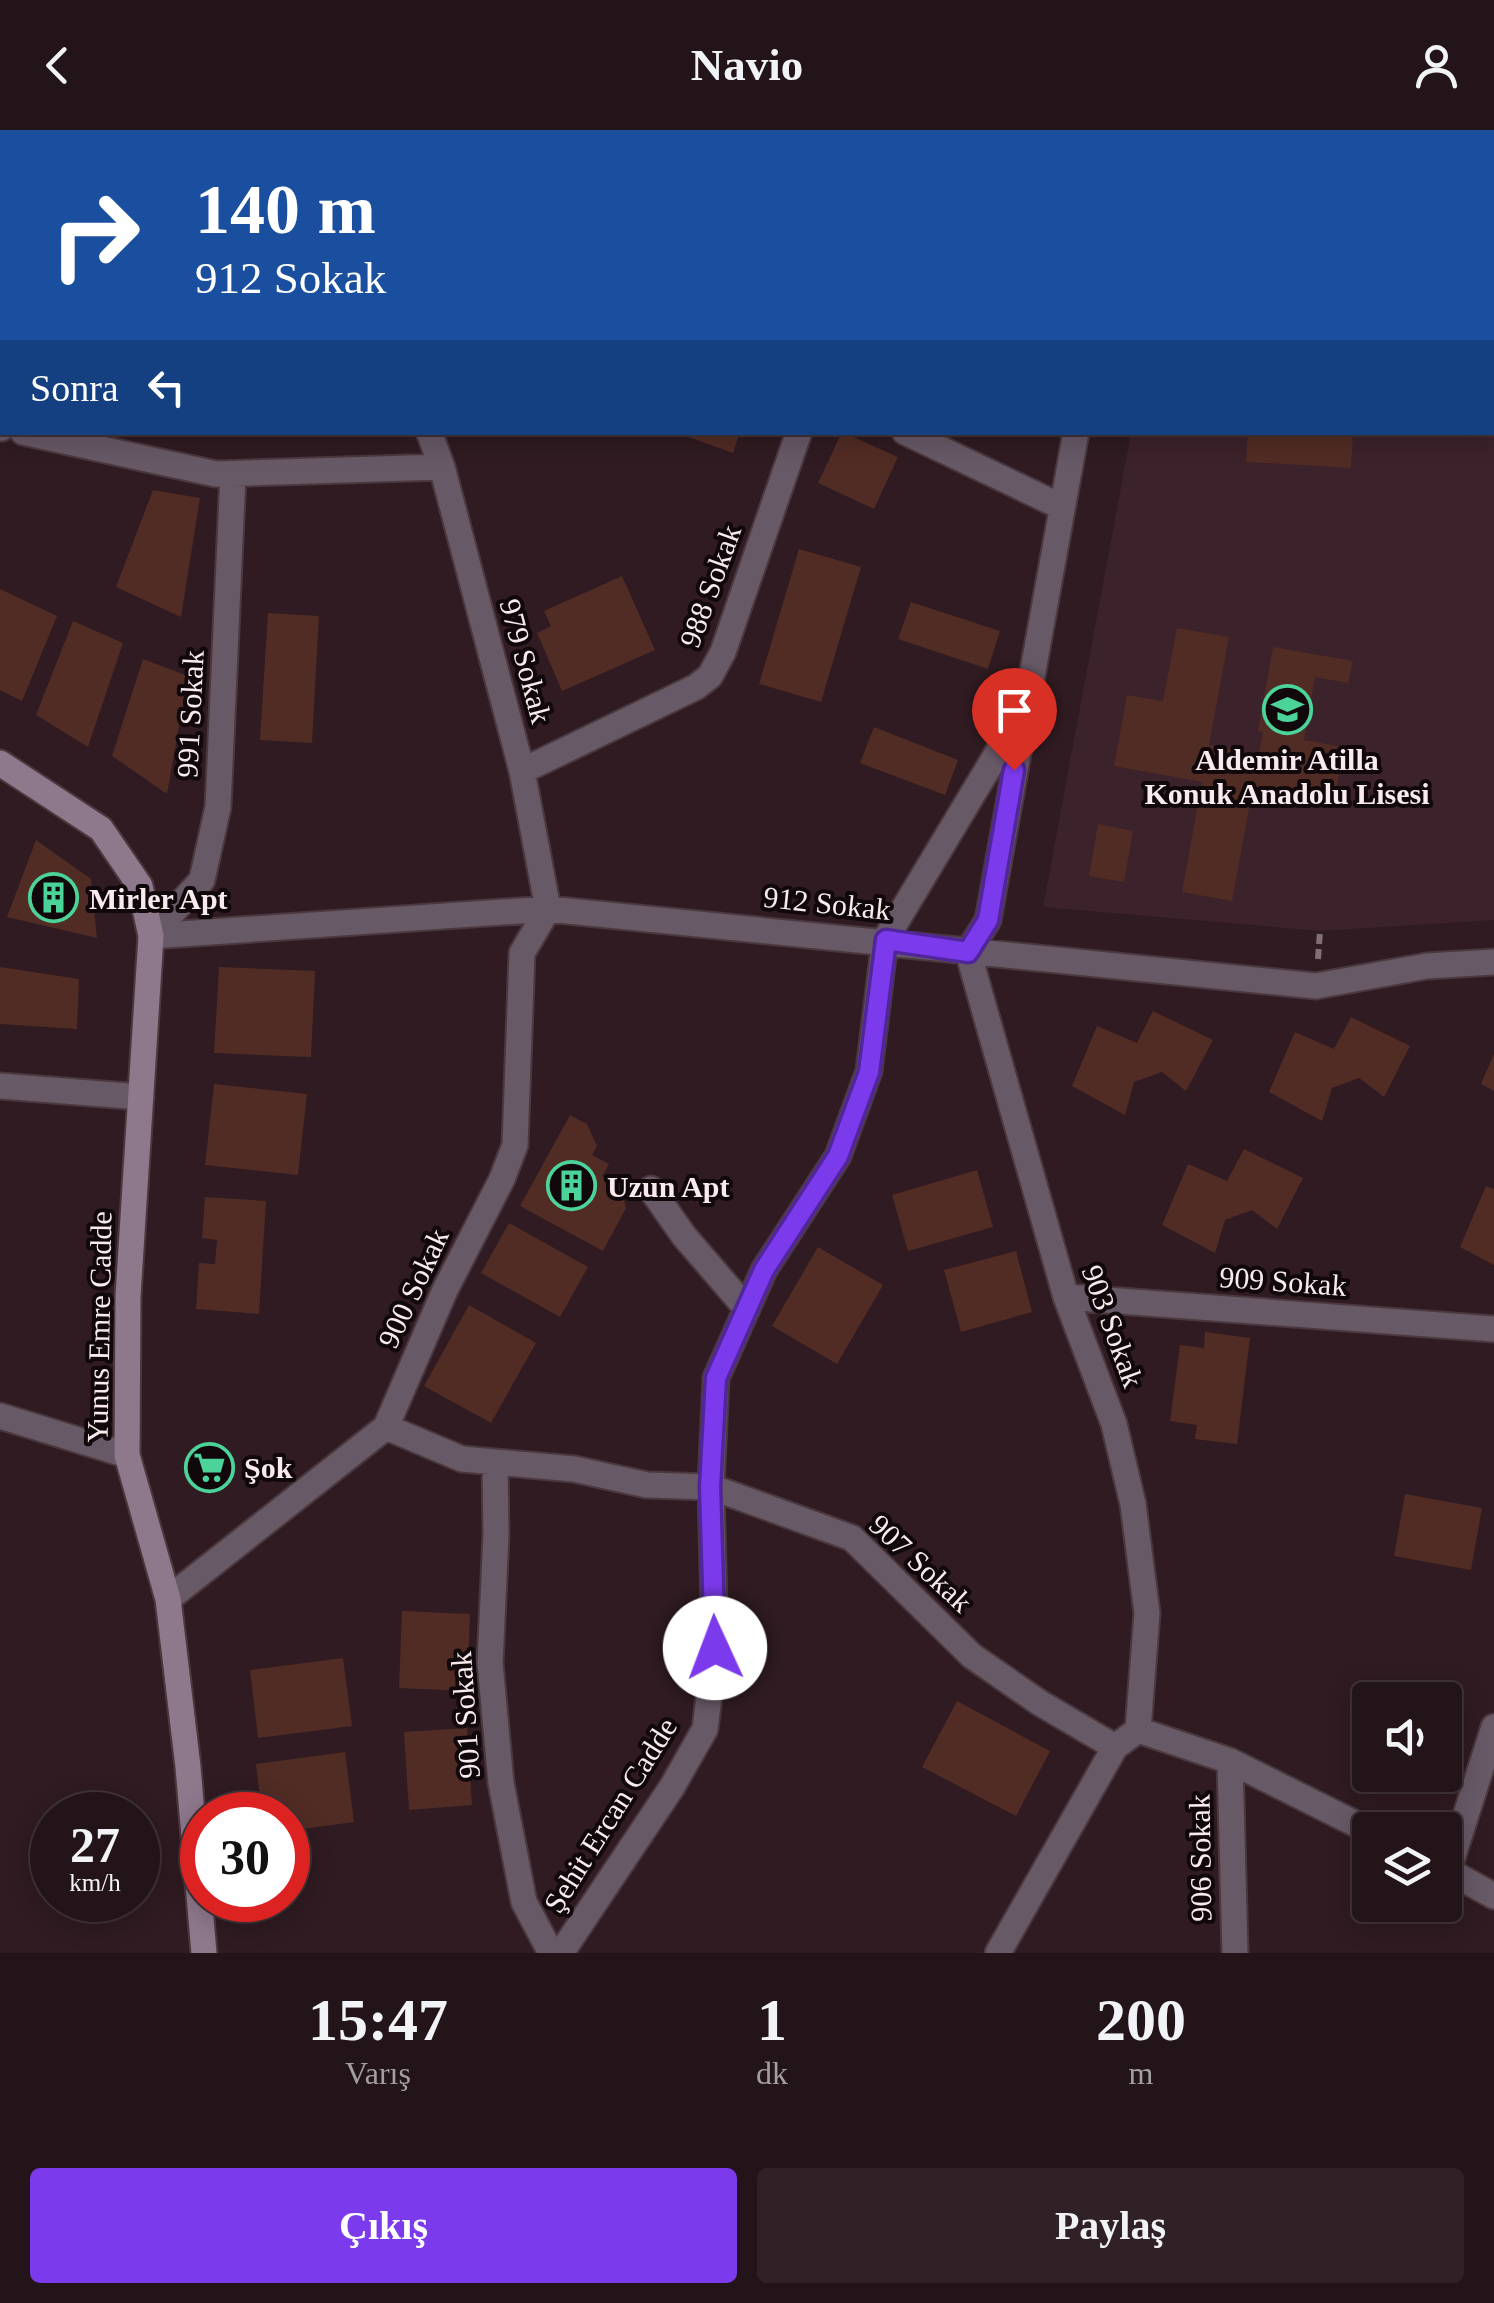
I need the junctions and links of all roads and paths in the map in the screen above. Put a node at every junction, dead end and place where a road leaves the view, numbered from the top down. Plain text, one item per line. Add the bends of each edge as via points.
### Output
1 (36, 435) edge
2 (430, 435) edge
3 (798, 435) edge
4 (912, 435) edge
5 (1075, 435) edge
6 (442, 468) junction
7 (233, 474) junction
8 (1062, 506) junction
9 (1025, 707) junction
10 (0, 764) edge
11 (522, 771) junction
12 (548, 910) junction
13 (150, 936) junction
14 (886, 940) junction
15 (968, 952) junction
16 (1494, 962) edge
17 (0, 1086) edge
18 (141, 1097) junction
19 (651, 1189) dead end
20 (1066, 1298) junction
21 (747, 1309) junction
22 (1494, 1329) edge
23 (0, 1416) edge
24 (386, 1427) junction
25 (127, 1455) junction
26 (495, 1464) junction
27 (710, 1487) junction
28 (168, 1599) junction
29 (1494, 1727) edge
30 (1138, 1730) junction
31 (1115, 1746) junction
32 (1230, 1761) junction
33 (1462, 1822) edge
34 (1352, 1823) edge
35 (1462, 1879) edge
36 (1494, 1896) edge
37 (204, 1953) edge
38 (552, 1953) edge
39 (561, 1953) edge
40 (998, 1953) edge
41 (1235, 1953) edge

1 - 7 street
2 - 6 street, 979 Sokak
3 - 11 street, 988 Sokak via 710,676
4 - 8 street
5 - 8 street, Şehit Ercan Cadde
6 - 7 street
6 - 11 street, 979 Sokak
7 - 13 street, 991 Sokak via 218,807 202,880
8 - 9 street, Şehit Ercan Cadde
9 - 14 street, Şehit Ercan Cadde
9 - 15 street, Şehit Ercan Cadde via 988,920
10 - 13 street, Yunus Emre Cadde via 101,829 140,886
11 - 12 street, 979 Sokak
12 - 13 street, 912 Sokak
12 - 14 street, 912 Sokak
12 - 24 street, 900 Sokak via 522,953 514,1145
13 - 18 street, Yunus Emre Cadde
14 - 15 street, 912 Sokak
14 - 21 street, Şehit Ercan Cadde via 869,1072 838,1156 764,1270
15 - 16 street, 912 Sokak via 1316,986
15 - 20 street, 903 Sokak
17 - 18 street
18 - 25 street, Yunus Emre Cadde via 128,1296
19 - 21 street
20 - 22 street, 909 Sokak
20 - 30 street, 903 Sokak via 1114,1424 1132,1504 1147,1613
21 - 27 street, Şehit Ercan Cadde via 716,1378
23 - 25 street
24 - 26 street, 907 Sokak via 462,1459
24 - 28 street, 900 Sokak
25 - 28 street, Yunus Emre Cadde
26 - 27 street, 907 Sokak
26 - 38 street, 901 Sokak via 490,1664 501,1783 524,1902
27 - 31 street, 907 Sokak via 852,1538 972,1656
27 - 39 street, Şehit Ercan Cadde via 715,1648 704,1728
28 - 37 street, Yunus Emre Cadde
29 - 33 street
30 - 31 street
30 - 32 street
31 - 40 street
32 - 34 street
32 - 41 street, 906 Sokak
35 - 36 street

